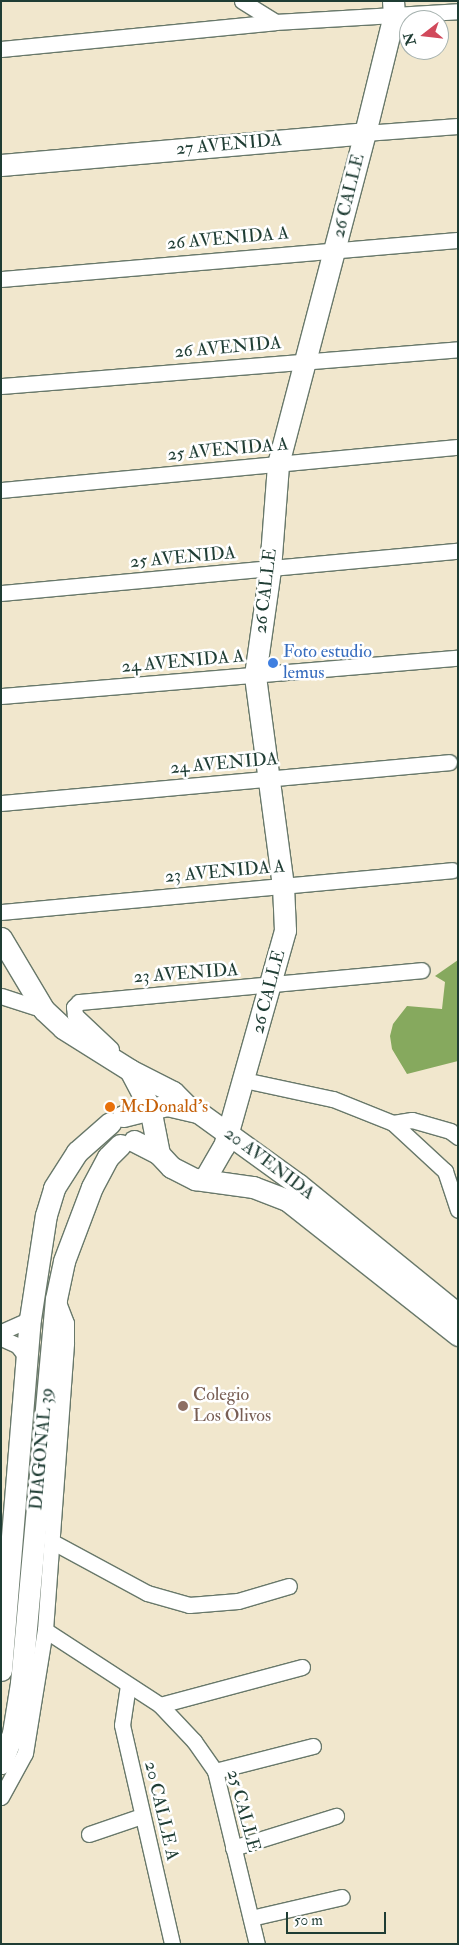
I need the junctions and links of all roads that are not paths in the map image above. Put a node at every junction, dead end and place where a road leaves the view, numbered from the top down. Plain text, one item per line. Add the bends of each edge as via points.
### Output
1 (242, 1) edge
2 (394, 8) edge
3 (458, 11) edge
4 (274, 22) junction
5 (1, 49) edge
6 (458, 126) edge
7 (365, 133) junction
8 (1, 165) edge
9 (458, 240) edge
10 (336, 248) junction
11 (1, 279) edge
12 (458, 349) edge
13 (306, 361) junction
14 (1, 386) edge
15 (458, 447) edge
16 (278, 464) junction
17 (1, 490) edge
18 (458, 551) edge
19 (270, 568) junction
20 (1, 593) edge
21 (458, 658) edge
22 (255, 675) junction
23 (1, 696) edge
24 (450, 762) dead end
25 (270, 778) junction
26 (1, 803) edge
27 (452, 870) dead end
28 (283, 886) junction
29 (1, 912) edge
30 (1, 938) edge
31 (422, 970) dead end
32 (271, 986) junction
33 (1, 996) edge
34 (44, 1010) junction
35 (130, 1070) junction
36 (244, 1080) junction
37 (150, 1108) junction
38 (192, 1110) junction
39 (117, 1119) joint
40 (393, 1123) junction
41 (228, 1133) junction
42 (458, 1137) edge
43 (127, 1143) joint
44 (159, 1154) junction
45 (65, 1170) junction
46 (204, 1180) junction
47 (92, 1188) junction
48 (458, 1210) edge
49 (46, 1215) junction
50 (77, 1225) junction
51 (56, 1298) junction
52 (458, 1314) edge
53 (30, 1319) junction
54 (1, 1332) edge
55 (458, 1335) edge
56 (1, 1338) edge
57 (27, 1358) junction
58 (6, 1538) edge
59 (50, 1541) junction
60 (289, 1586) dead end
61 (3, 1612) edge
62 (45, 1630) junction
63 (302, 1667) dead end
64 (1, 1670) edge
65 (128, 1685) junction
66 (160, 1705) junction
67 (313, 1746) dead end
68 (1, 1763) edge
69 (215, 1771) junction
70 (1, 1797) edge
71 (142, 1816) junction
72 (336, 1816) dead end
73 (89, 1834) dead end
74 (233, 1848) junction
75 (342, 1897) dead end
76 (251, 1918) junction
77 (172, 1944) edge
78 (257, 1944) edge

1 - 4 street
2 - 3 street
2 - 4 street
2 - 7 main road, 26 CALLE
4 - 5 street
6 - 7 street, 27 AVENIDA
7 - 8 main road, 27 AVENIDA
7 - 10 main road, 26 CALLE
9 - 10 street, 26 AVENIDA A
10 - 11 street, 26 AVENIDA A
10 - 13 main road, 26 CALLE
12 - 13 street, 26 AVENIDA
13 - 14 street, 26 AVENIDA
13 - 16 main road, 26 CALLE
15 - 16 street, 25 AVENIDA A
16 - 17 street, 25 AVENIDA A
16 - 19 main road, 26 CALLE
18 - 19 street, 25 AVENIDA
19 - 20 street, 25 AVENIDA
19 - 22 main road, 26 CALLE
21 - 22 street, 24 AVENIDA A
22 - 23 street, 24 AVENIDA A
22 - 25 main road, 26 CALLE
24 - 25 street, 24 AVENIDA
25 - 26 street, 24 AVENIDA
25 - 28 main road, 26 CALLE
27 - 28 street, 23 AVENIDA A
28 - 29 street, 23 AVENIDA A
28 - 32 main road, 26 CALLE via 285,930
30 - 34 main road
31 - 32 street, 23 AVENIDA
32 - 35 street, 23 AVENIDA via 82,1001 74,1007 75,1015
32 - 36 main road, 26 CALLE
33 - 34 street
34 - 35 main road via 63,1028
35 - 37 main road
35 - 38 main road via 173,1092
36 - 40 street via 334,1099
36 - 41 main road, 26 CALLE
37 - 38 main road, 20 AVENIDA via 176,1106
37 - 39 main road, 20 AVENIDA
37 - 44 main road
38 - 41 main road, 20 AVENIDA
39 - 45 main road, DIAGONAL 39 via 86,1142
40 - 42 street via 412,1120 450,1131
40 - 48 street via 445,1171
41 - 46 main road, 26 CALLE via 219,1158
41 - 52 main road, 20 AVENIDA via 299,1185
43 - 44 main road, 20 AVENIDA
43 - 47 main road, DIAGONAL 39 via 108,1157
44 - 46 main road, 20 AVENIDA via 178,1172
45 - 47 main road
45 - 49 main road, DIAGONAL 39 via 54,1188
46 - 55 main road, 20 AVENIDA via 252,1187 287,1200
47 - 50 main road, DIAGONAL 39
49 - 50 main road
49 - 53 main road, DIAGONAL 39
50 - 51 main road, DIAGONAL 39 via 64,1261
51 - 59 street via 66,1333
51 - 68 main road, DIAGONAL 39 via 21,1683 14,1733
53 - 54 street
53 - 57 main road, DIAGONAL 39
56 - 57 street via 17,1345
57 - 58 main road, DIAGONAL 39
58 - 61 main road, DIAGONAL 39
59 - 60 street via 147,1593 189,1605 238,1601
59 - 62 street
61 - 64 main road, DIAGONAL 39
62 - 65 street, 25 CALLE
62 - 70 street via 25,1753
63 - 66 street
65 - 66 street, 25 CALLE
65 - 71 street, 20 CALLE A via 122,1725
66 - 69 street, 25 CALLE via 194,1741
67 - 69 street
69 - 74 street, 25 CALLE
71 - 73 street
71 - 77 street, 20 CALLE A
72 - 74 street
74 - 76 street, 25 CALLE
75 - 76 street
76 - 78 street, 25 CALLE

